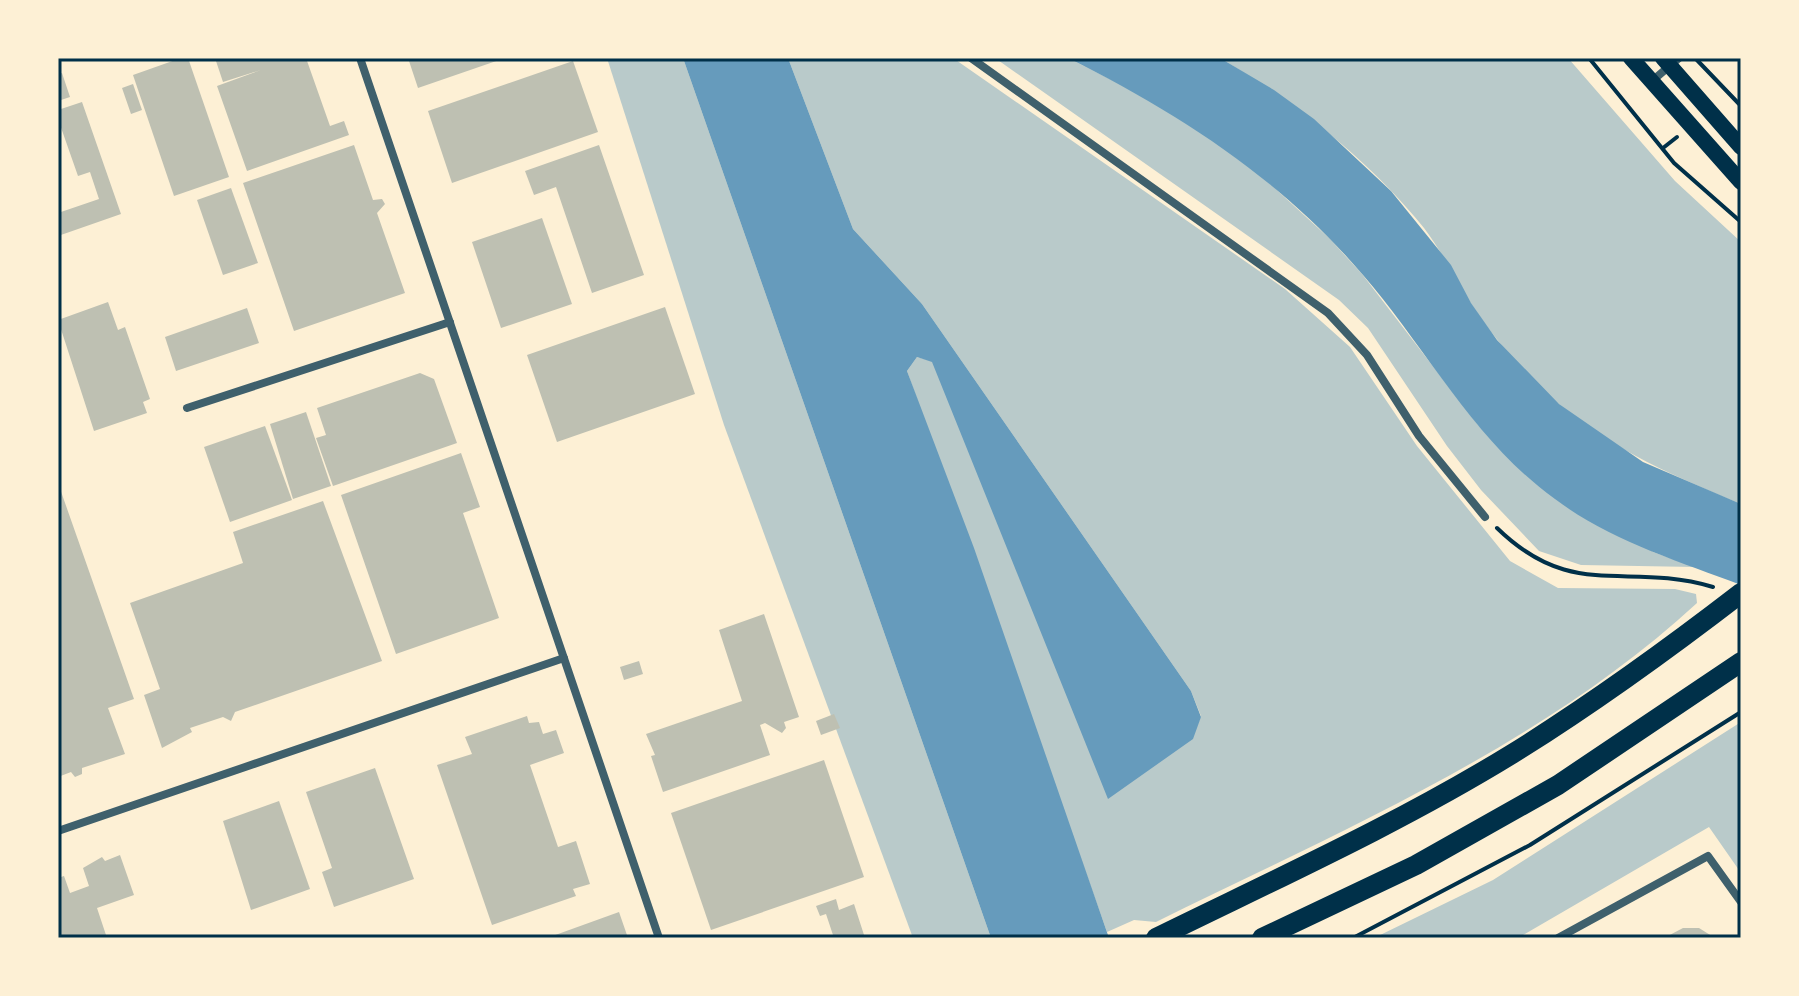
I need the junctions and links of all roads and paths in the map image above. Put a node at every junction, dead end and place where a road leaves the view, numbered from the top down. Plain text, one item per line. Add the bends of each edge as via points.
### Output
1 (360, 58) edge
2 (971, 58) edge
3 (1589, 58) edge
4 (1631, 58) edge
5 (1695, 58) edge
6 (1671, 61) edge
7 (1651, 82) junction
8 (1741, 106) edge
9 (1741, 147) edge
10 (1741, 182) edge
11 (1741, 222) edge
12 (450, 322) junction
13 (187, 408) dead end
14 (1485, 517) joint
15 (1714, 587) dead end
16 (1741, 593) edge
17 (564, 658) junction
18 (1741, 662) edge
19 (1741, 712) edge
20 (58, 831) edge
21 (1741, 902) edge
22 (659, 938) edge
23 (1156, 938) edge
24 (1262, 938) edge
25 (1353, 938) edge
26 (1558, 938) edge

1 - 12 street
2 - 14 street via 1328,313 1367,355 1419,436
3 - 11 path via 1674,163
4 - 7 main road
5 - 8 path
6 - 7 street
6 - 9 main road
7 - 10 main road
12 - 13 street
12 - 17 street
14 - 15 path via 1519,550 1572,573 1651,575
16 - 23 main road via 1611,689 1511,754 1375,831
17 - 20 street
17 - 22 street
18 - 24 main road via 1558,785 1416,865
19 - 25 path via 1530,845
21 - 26 street via 1708,856

